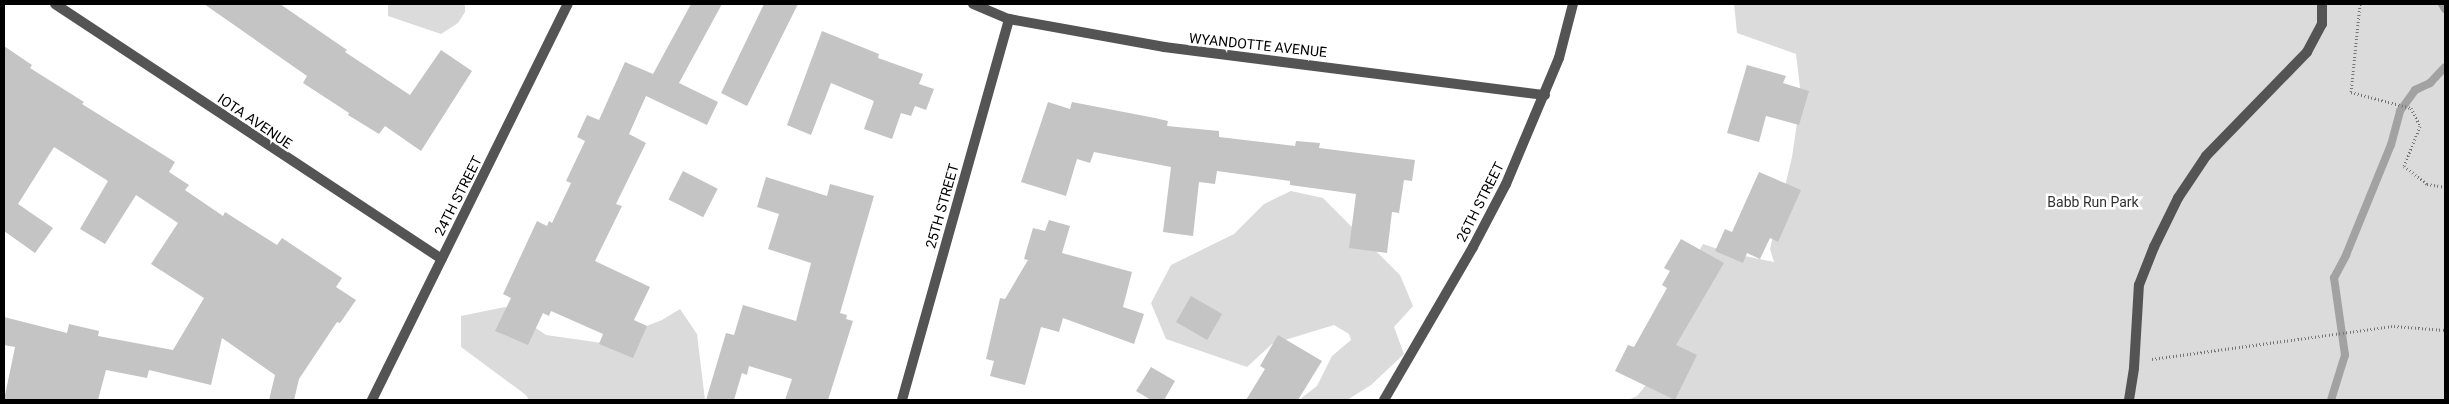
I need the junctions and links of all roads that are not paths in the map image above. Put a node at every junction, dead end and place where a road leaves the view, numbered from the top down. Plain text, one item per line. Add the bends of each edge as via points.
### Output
1 (55, 4) edge
2 (568, 4) edge
3 (972, 4) edge
4 (1573, 4) edge
5 (2322, 4) edge
6 (1009, 18) junction
7 (1545, 95) junction
8 (441, 259) junction
9 (372, 400) edge
10 (902, 400) edge
11 (1384, 400) edge
12 (2129, 400) edge

1 - 8 street, IOTA AVENUE
2 - 8 street, 24TH STREET
3 - 6 street, WYANDOTTE AVENUE
4 - 7 street, 26TH STREET
5 - 12 street via 2322,24 2307,52 2206,156 2178,198 2154,247 2139,286
6 - 7 street, WYANDOTTE AVENUE via 1189,52
6 - 10 street, 25TH STREET
7 - 11 street, 26TH STREET via 1499,198
8 - 9 street, 24TH STREET

